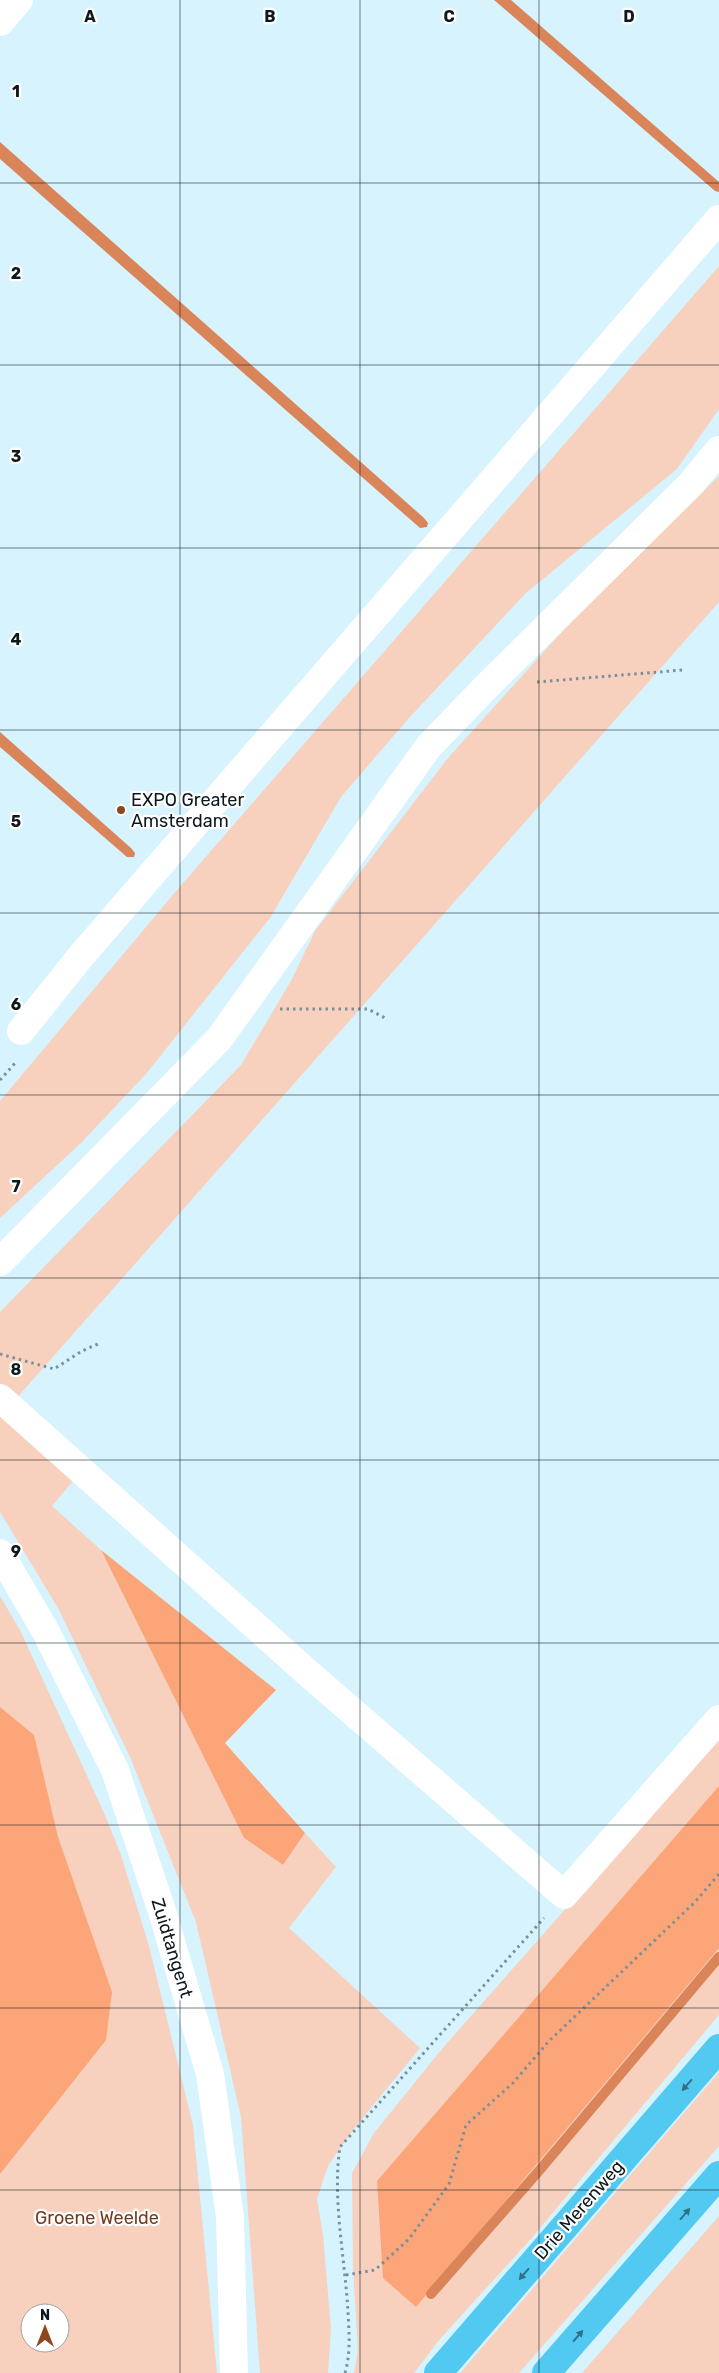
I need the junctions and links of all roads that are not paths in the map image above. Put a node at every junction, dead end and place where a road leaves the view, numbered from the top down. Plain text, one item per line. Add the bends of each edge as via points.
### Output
1 (19, 0) edge
2 (0, 22) edge
3 (719, 219) edge
4 (719, 450) edge
5 (21, 1031) dead end
6 (0, 1262) edge
7 (0, 1398) edge
8 (0, 1553) edge
9 (719, 1719) edge
10 (719, 2048) edge
11 (719, 2175) edge
12 (234, 2373) edge
13 (438, 2373) edge
14 (546, 2373) edge

1 - 2 street
3 - 5 street via 81,956
4 - 6 street via 690,485 429,746 219,1039
7 - 9 street via 301,1667 564,1895
8 - 12 street, Zuidtangent via 46,1632 115,1770 162,1911 210,2074 230,2217
10 -> 13 highway, Drie Merenweg
14 -> 11 highway

